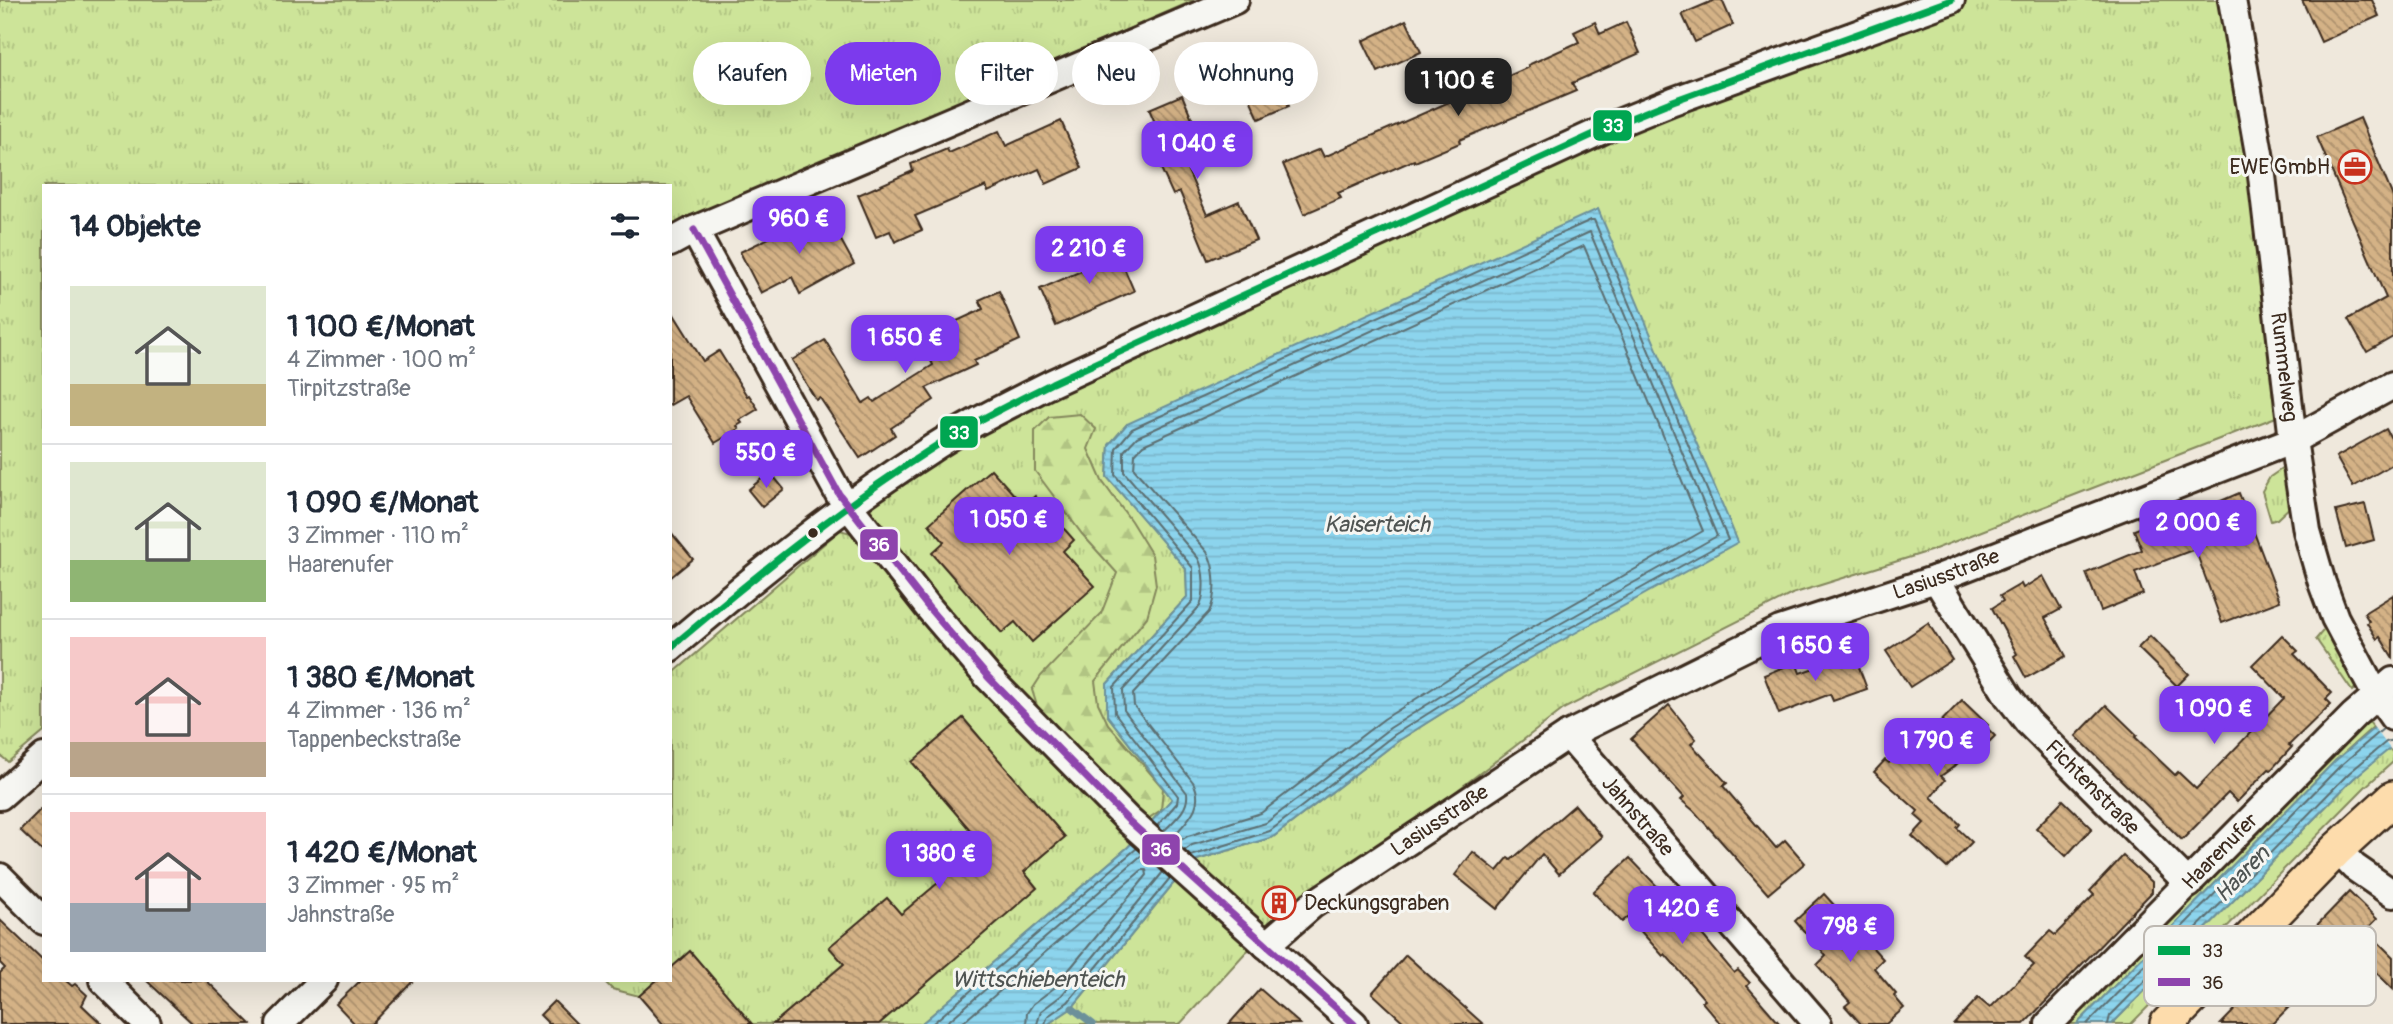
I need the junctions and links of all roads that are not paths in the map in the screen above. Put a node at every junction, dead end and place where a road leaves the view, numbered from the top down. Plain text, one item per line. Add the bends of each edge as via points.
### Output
1 (1235, 0) edge
2 (1951, 0) edge
3 (2232, 0) edge
4 (694, 230) junction
5 (672, 242) edge
6 (2393, 385) edge
7 (2293, 440) junction
8 (848, 507) junction
9 (1936, 579) junction
10 (672, 646) edge
11 (2388, 701) edge
12 (1569, 735) junction
13 (42, 759) edge
14 (0, 796) edge
15 (2393, 798) edge
16 (2337, 849) junction
17 (0, 877) edge
18 (2189, 884) junction
19 (2393, 894) edge
20 (42, 919) edge
21 (2147, 926) edge
22 (2262, 926) edge
23 (2144, 929) edge
24 (1266, 945) junction
25 (105, 982) edge
26 (322, 982) edge
27 (2184, 1006) edge
28 (147, 1024) edge
29 (280, 1024) edge
30 (1354, 1024) edge
31 (1818, 1024) edge
32 (2049, 1024) edge
33 (2167, 1024) edge

1 - 4 street
2 - 8 street via 1616,124 1052,383 925,452
3 - 7 street, Rummelweg via 2260,159
4 - 5 street
4 - 8 street
6 - 7 street, Lasiusstraße
7 - 9 street, Lasiusstraße
7 - 11 street, Rummelweg via 2307,531 2327,600 2347,642
8 - 10 street
8 - 24 street via 988,677 1134,826
9 - 12 street, Lasiusstraße via 1780,630
9 - 18 street, Fichtenstraße via 2028,722
11 - 18 street, Haarenufer via 2354,715
12 - 24 street, Lasiusstraße via 1312,905
12 - 31 street, Jahnstraße
13 - 14 street
15 - 16 main road
16 - 19 street
16 - 22 main road
17 - 20 street
18 - 21 street, Haarenufer
23 - 32 street, Haarenufer
24 - 30 street
25 - 28 street
26 - 29 street
27 - 33 main road

